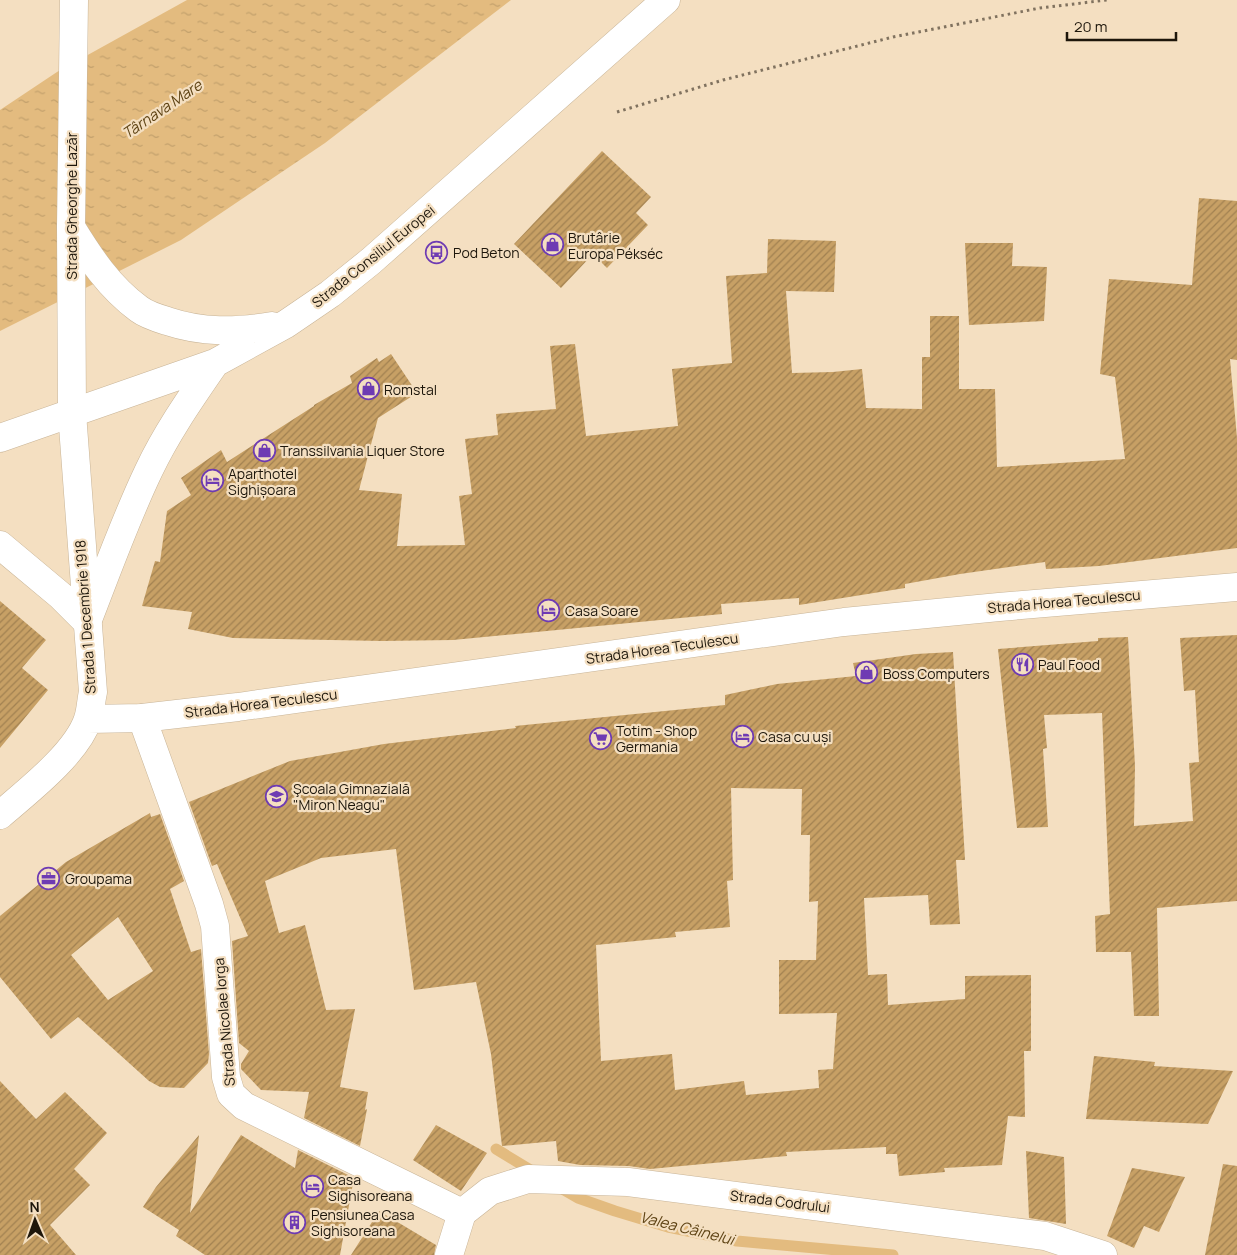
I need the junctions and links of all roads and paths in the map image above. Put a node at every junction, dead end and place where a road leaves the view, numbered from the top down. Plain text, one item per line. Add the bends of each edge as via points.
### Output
1 (74, 0) edge
2 (666, 0) edge
3 (1107, 0) edge
4 (617, 112) dead end
5 (71, 228) junction
6 (286, 324) junction
7 (215, 363) junction
8 (72, 413) junction
9 (0, 438) edge
10 (0, 545) edge
11 (1237, 587) edge
12 (87, 622) junction
13 (142, 718) junction
14 (88, 719) junction
15 (0, 815) edge
16 (462, 1213) junction
17 (450, 1255) edge
18 (1103, 1255) edge

1 - 5 main road, Strada Gheorghe Lazăr
2 - 6 main road, Strada Consiliul Europei via 371,261
3 - 4 path via 1040,8 893,37 723,80
5 - 6 main road via 98,270 119,293 154,317 214,331 241,331
5 - 8 main road, Strada Gheorghe Lazăr
6 - 7 main road, Strada Consiliul Europei
7 - 8 main road, Strada Consiliul Europei
7 - 12 main road via 174,424 149,469
8 - 9 main road, Strada Consiliul Europei
8 - 12 main road, Strada 1 Decembrie 1918
10 - 12 main road
11 - 13 main road, Strada Horea Teculescu via 844,622
12 - 14 main road, Strada 1 Decembrie 1918 via 93,692
13 - 14 main road, Strada Horea Teculescu
13 - 16 main road, Strada Nicolae Iorga via 215,926 230,1094 244,1106
14 - 15 main road, Strada 1 Decembrie 1918 via 71,748
16 - 17 main road
16 - 18 main road, Strada Codrului via 490,1191 528,1179 628,1182 1045,1236

